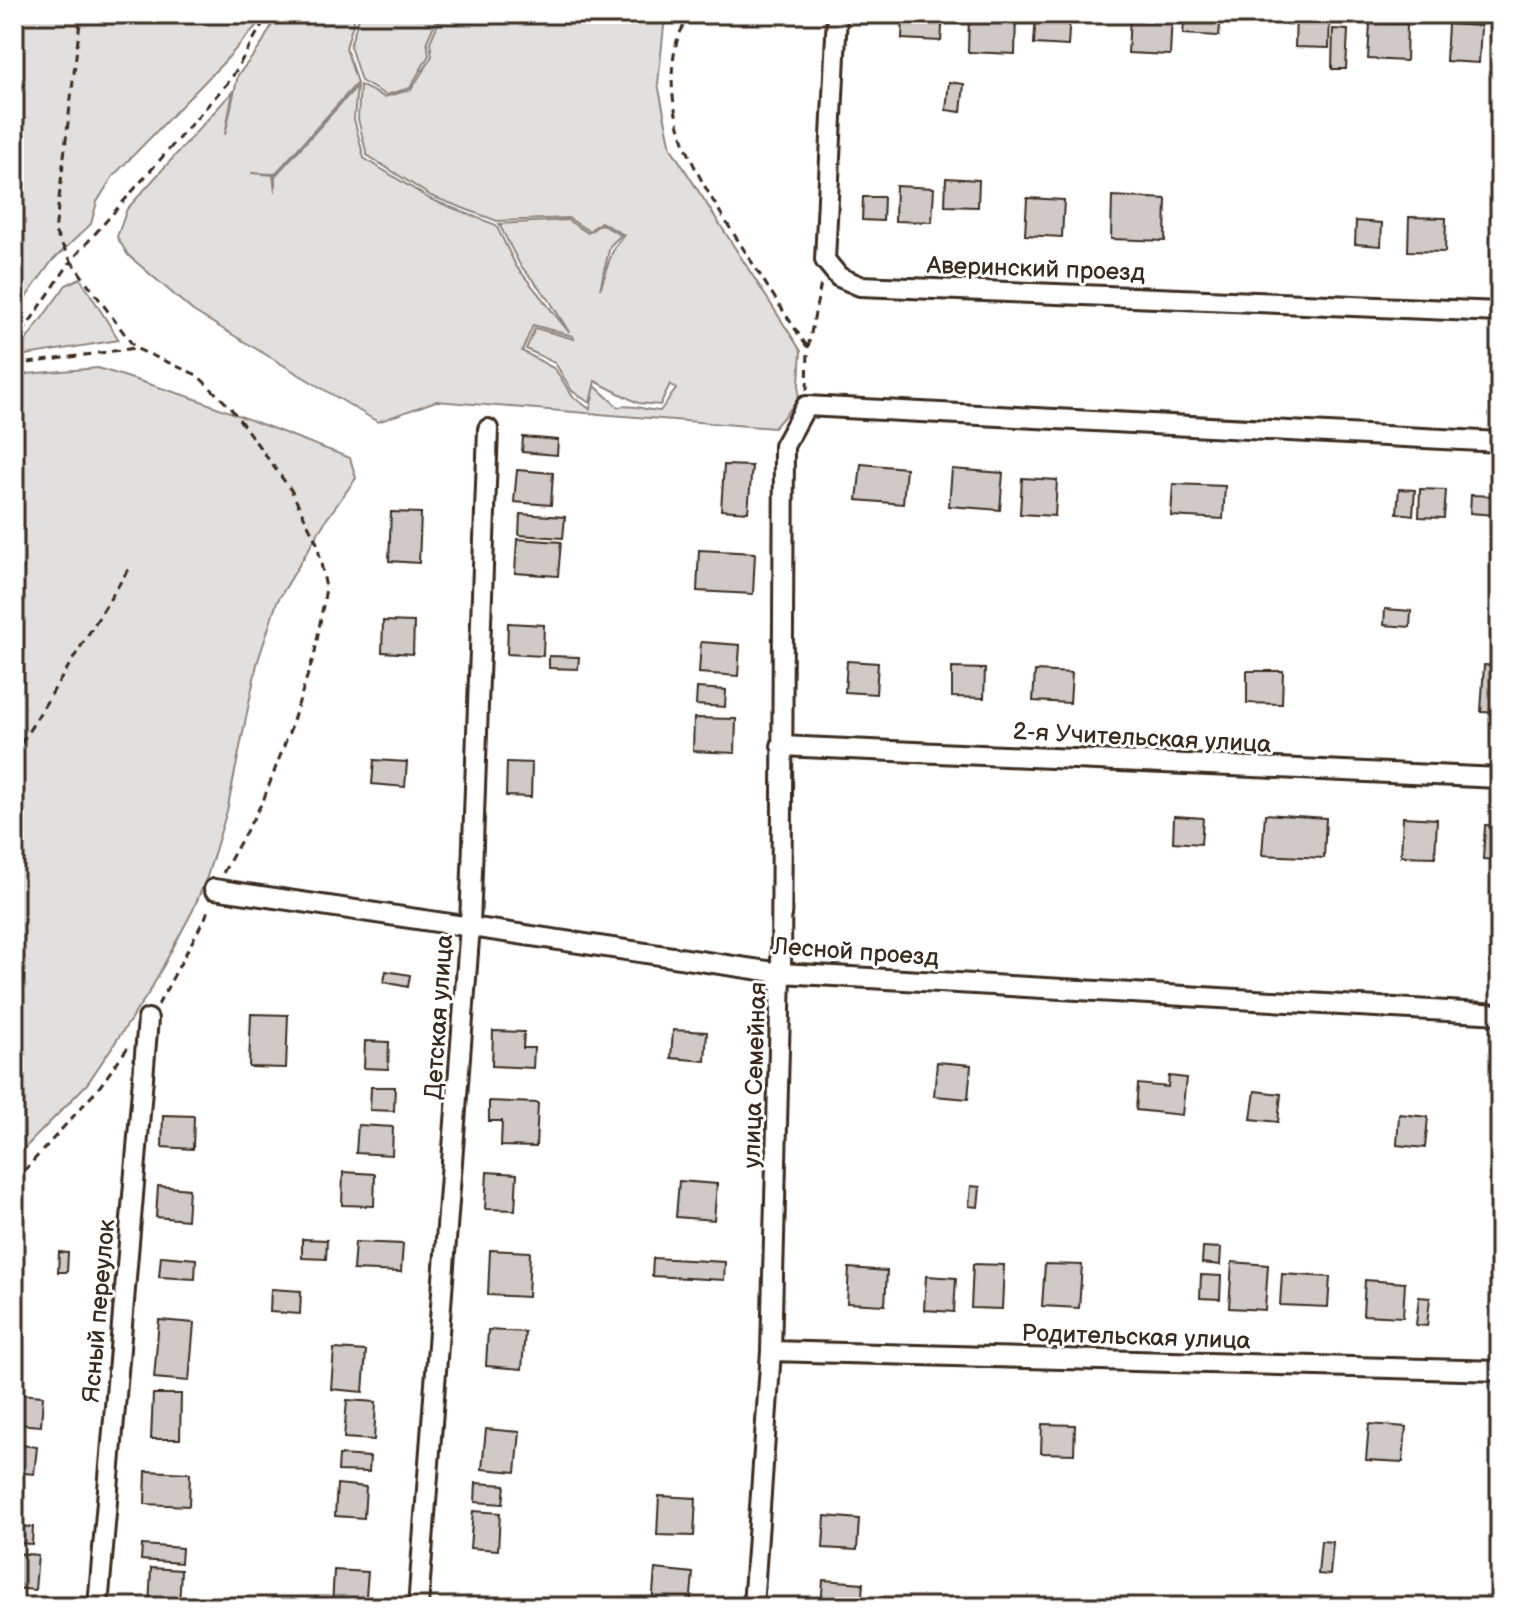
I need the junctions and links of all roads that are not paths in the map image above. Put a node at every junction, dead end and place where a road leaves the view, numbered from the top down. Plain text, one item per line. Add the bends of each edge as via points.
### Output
1 (837, 14) edge
2 (1500, 312) edge
3 (488, 429) dead end
4 (1500, 442) edge
5 (781, 746) junction
6 (1500, 778) edge
7 (214, 889) road end
8 (470, 926) junction
9 (781, 973) junction
10 (1500, 1014) edge
11 (148, 1019) road end
12 (771, 1351) junction
13 (1500, 1371) edge
14 (98, 1607) edge
15 (418, 1607) edge
16 (753, 1607) edge

1 - 2 street, Аверинский проезд via 825,260 839,277 860,286
3 - 8 street, Детская улица
4 - 5 street, улица Семейная via 806,406 784,446
5 - 6 street, 2-я Учительская улица
5 - 9 street, улица Семейная
7 - 8 street, Лесной проезд
8 - 9 street, Лесной проезд
8 - 15 street, Детская улица
9 - 10 street, Лесной проезд
9 - 12 street, улица Семейная
11 - 14 street, Ясный переулок
12 - 13 street, Родительская улица
12 - 16 street, улица Семейная

